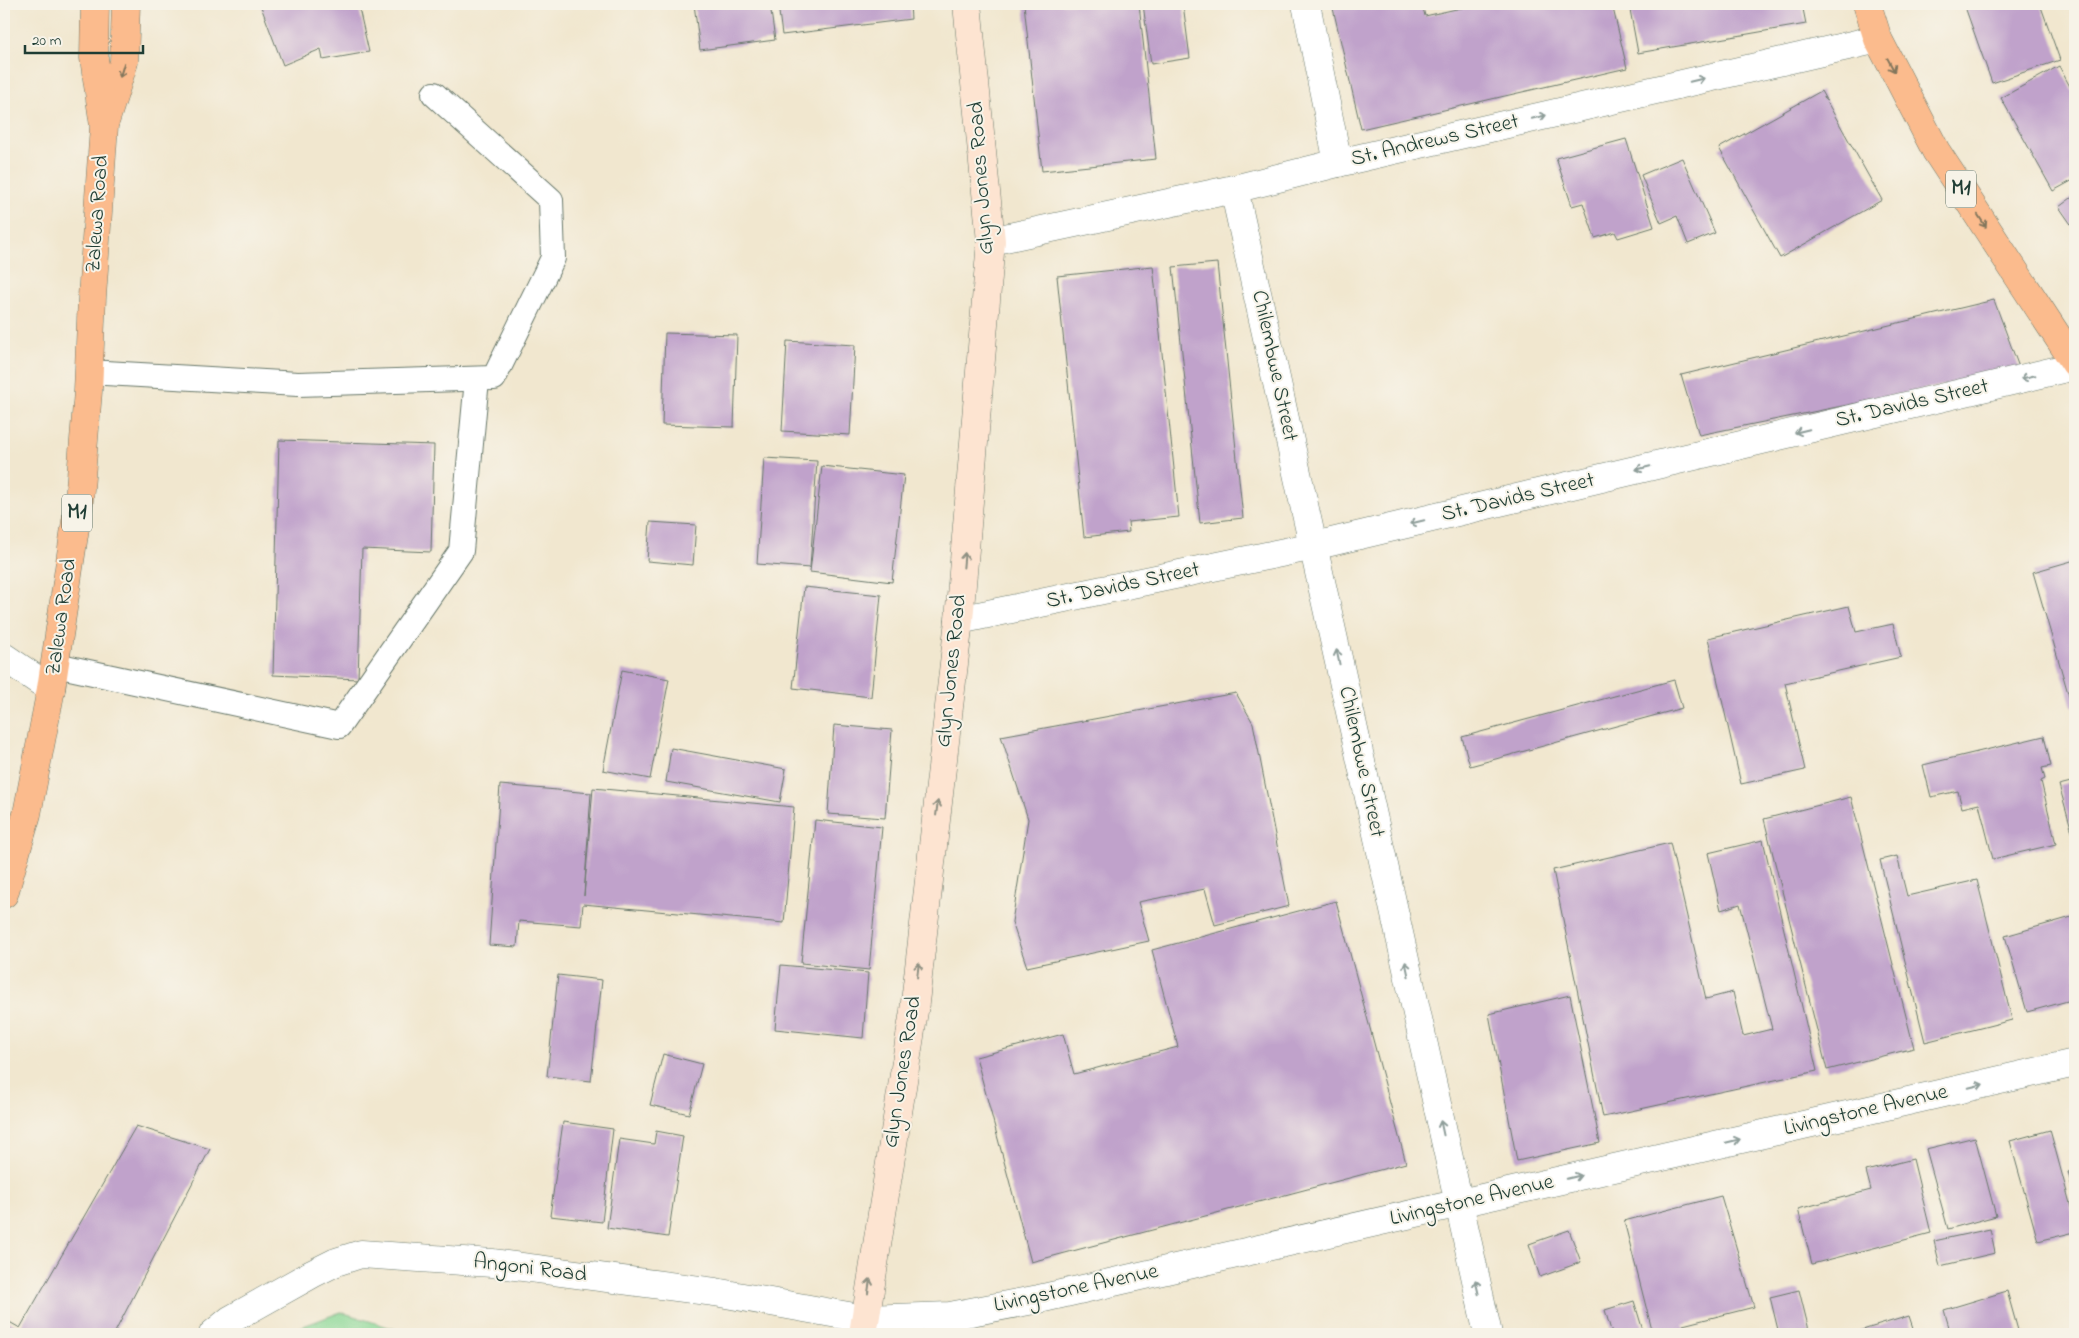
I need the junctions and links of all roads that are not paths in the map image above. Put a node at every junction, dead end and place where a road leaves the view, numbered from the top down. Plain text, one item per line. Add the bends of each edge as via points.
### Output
1 (95, 4) edge
2 (126, 4) edge
3 (967, 4) edge
4 (1306, 4) edge
5 (1868, 4) edge
6 (1878, 39) junction
7 (434, 94) dead end
8 (104, 126) junction
9 (1338, 163) junction
10 (1234, 189) junction
11 (991, 241) junction
12 (2075, 364) edge
13 (88, 372) junction
14 (477, 378) junction
15 (1314, 546) junction
16 (959, 620) junction
17 (4, 657) edge
18 (53, 677) junction
19 (4, 894) edge
20 (2075, 1063) edge
21 (1458, 1204) junction
22 (864, 1326) edge
23 (212, 1334) edge
24 (1488, 1334) edge

1 - 8 highway, Zalewa Road / M1 via 94,58
2 -> 8 highway, Zalewa Road / M1 via 124,62
3 - 11 street, Glyn Jones Road
4 - 9 street
5 - 6 highway, M1
9 -> 6 street, St. Andrews Street
6 -> 12 highway, M1 via 1936,151
7 - 14 lane via 551,200 553,258 494,378
8 - 13 highway, Zalewa Road / M1
9 - 10 street, St. Andrews Street
10 - 11 street, St. Andrews Street
10 - 15 street, Chilembwe Street
16 -> 11 street, Glyn Jones Road
12 -> 15 street, St. Davids Street
13 - 14 lane via 298,384
13 - 18 highway, Zalewa Road / M1 via 79,501
14 - 18 lane via 461,551 339,726
15 - 16 street, St. Davids Street
21 -> 15 street, Chilembwe Street
22 -> 16 street, Glyn Jones Road via 914,1011
17 - 18 street
18 - 19 highway, Zalewa Road / M1 via 27,814
21 -> 20 street, Livingstone Avenue
21 - 22 street, Livingstone Avenue via 1039,1299 950,1316
24 -> 21 street, Chilembwe Street
22 - 23 street, Angoni Road via 715,1292 492,1262 362,1254 312,1274 230,1320

